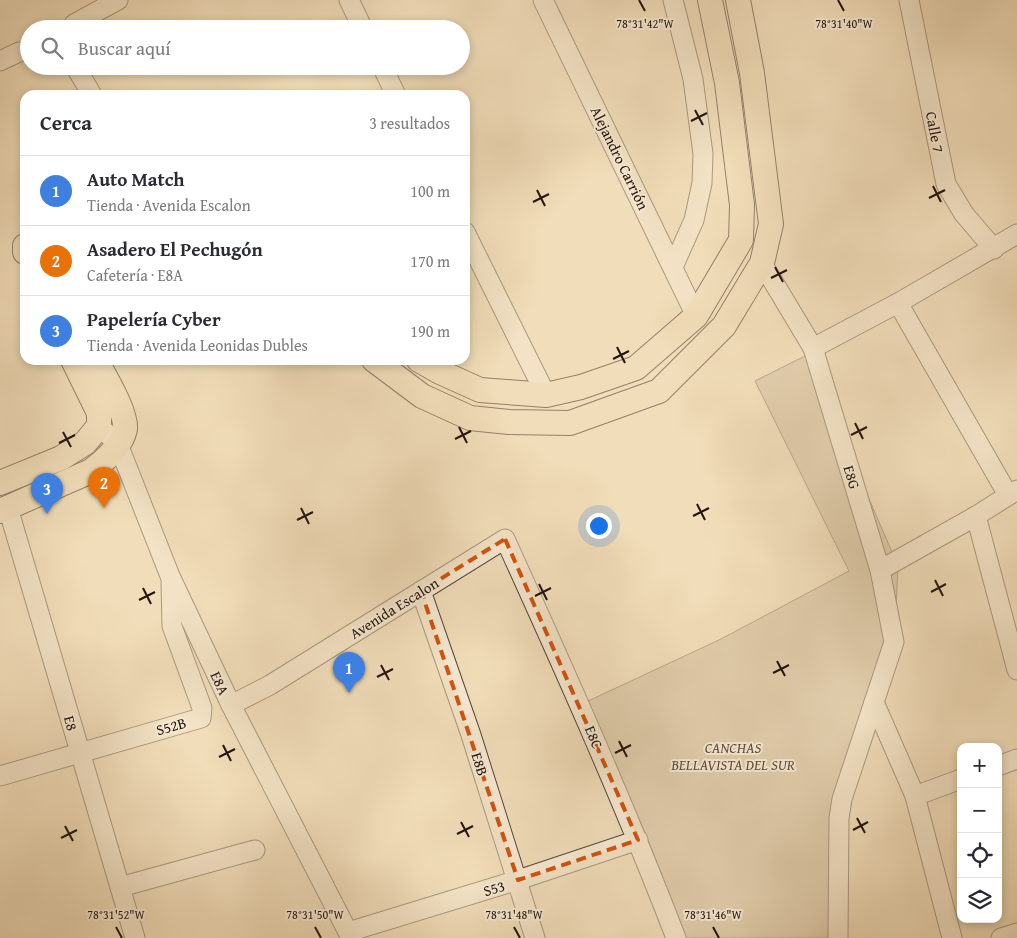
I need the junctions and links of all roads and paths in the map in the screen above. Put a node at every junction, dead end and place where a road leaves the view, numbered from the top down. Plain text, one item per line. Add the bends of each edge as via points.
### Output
1 (118, 0) edge
2 (349, 0) edge
3 (543, 0) edge
4 (673, 0) edge
5 (710, 0) edge
6 (738, 0) edge
7 (909, 0) edge
8 (81, 20) edge
9 (359, 20) edge
10 (20, 52) dead end
11 (0, 61) edge
12 (80, 75) edge
13 (386, 75) edge
14 (89, 90) edge
15 (394, 90) edge
16 (1017, 234) edge
17 (470, 242) edge
18 (994, 249) junction
19 (734, 253) junction
20 (762, 263) junction
21 (673, 267) junction
22 (898, 303) junction
23 (696, 316) junction
24 (813, 348) junction
25 (75, 365) edge
26 (98, 365) edge
27 (381, 365) edge
28 (428, 365) edge
29 (546, 395) junction
30 (99, 426) junction
31 (118, 444) junction
32 (0, 482) edge
33 (1012, 493) edge
34 (4, 510) edge
35 (976, 516) junction
36 (504, 539) joint
37 (880, 570) junction
38 (170, 576) junction
39 (420, 591) junction
40 (1017, 670) edge
41 (874, 702) junction
42 (231, 705) junction
43 (80, 752) junction
44 (1017, 759) edge
45 (1002, 765) edge
46 (0, 776) edge
47 (957, 780) edge
48 (915, 796) junction
49 (638, 840) junction
50 (255, 850) dead end
51 (518, 880) junction
52 (120, 887) junction
53 (1017, 933) edge
54 (349, 935) edge
55 (135, 938) edge
56 (535, 938) edge
57 (676, 938) edge
58 (838, 938) edge
59 (952, 938) edge
60 (1001, 938) edge

1 - 8 street
2 - 9 street
3 - 21 street, Alejandro Carrión
4 - 21 street via 693,78 703,154 702,183 694,220
5 - 19 main road via 727,83 742,205 740,240
6 - 20 main road via 752,73 771,224
7 - 18 street, Calle 7 via 946,184 964,214
10 - 11 street
12 - 14 street
13 - 15 street
16 - 18 street
17 - 29 street
18 - 22 street
19 - 20 main road
19 - 23 main road
20 - 24 street, E8G
20 - 27 main road via 724,326 659,391 570,423 470,418 422,396
21 - 23 street, Alejandro Carrión
22 - 24 street
22 - 33 street
23 - 29 main road via 636,368
24 - 37 street, E8G
25 - 30 main road via 99,413
26 - 31 main road via 124,419 124,434
28 - 29 main road via 480,390
30 - 31 street, E8A
30 - 32 main road via 85,443 61,458
31 - 34 main road via 91,471
31 - 38 street, E8A
33 - 35 street
34 - 43 street, E8
35 - 37 street
35 - 40 street
36 - 39 street, Avenida Escalon
36 - 49 street, E8C via 579,701
37 - 41 street, E8G via 894,642
38 - 42 street, E8A
38 - 43 street, S52B via 172,626 202,708 201,718
39 - 42 street, Avenida Escalon via 270,685
39 - 51 street, E8B
41 - 48 street
41 - 58 street, E8G via 842,799 839,818
42 - 54 street, E8A
43 - 46 street, S52B
43 - 52 street, E8
44 - 45 street
47 - 48 street
48 - 59 street
49 - 51 street, S53
49 - 57 street, E8C
50 - 52 street
51 - 54 street, S53
51 - 56 street, E8B
52 - 55 street, E8
53 - 60 street

